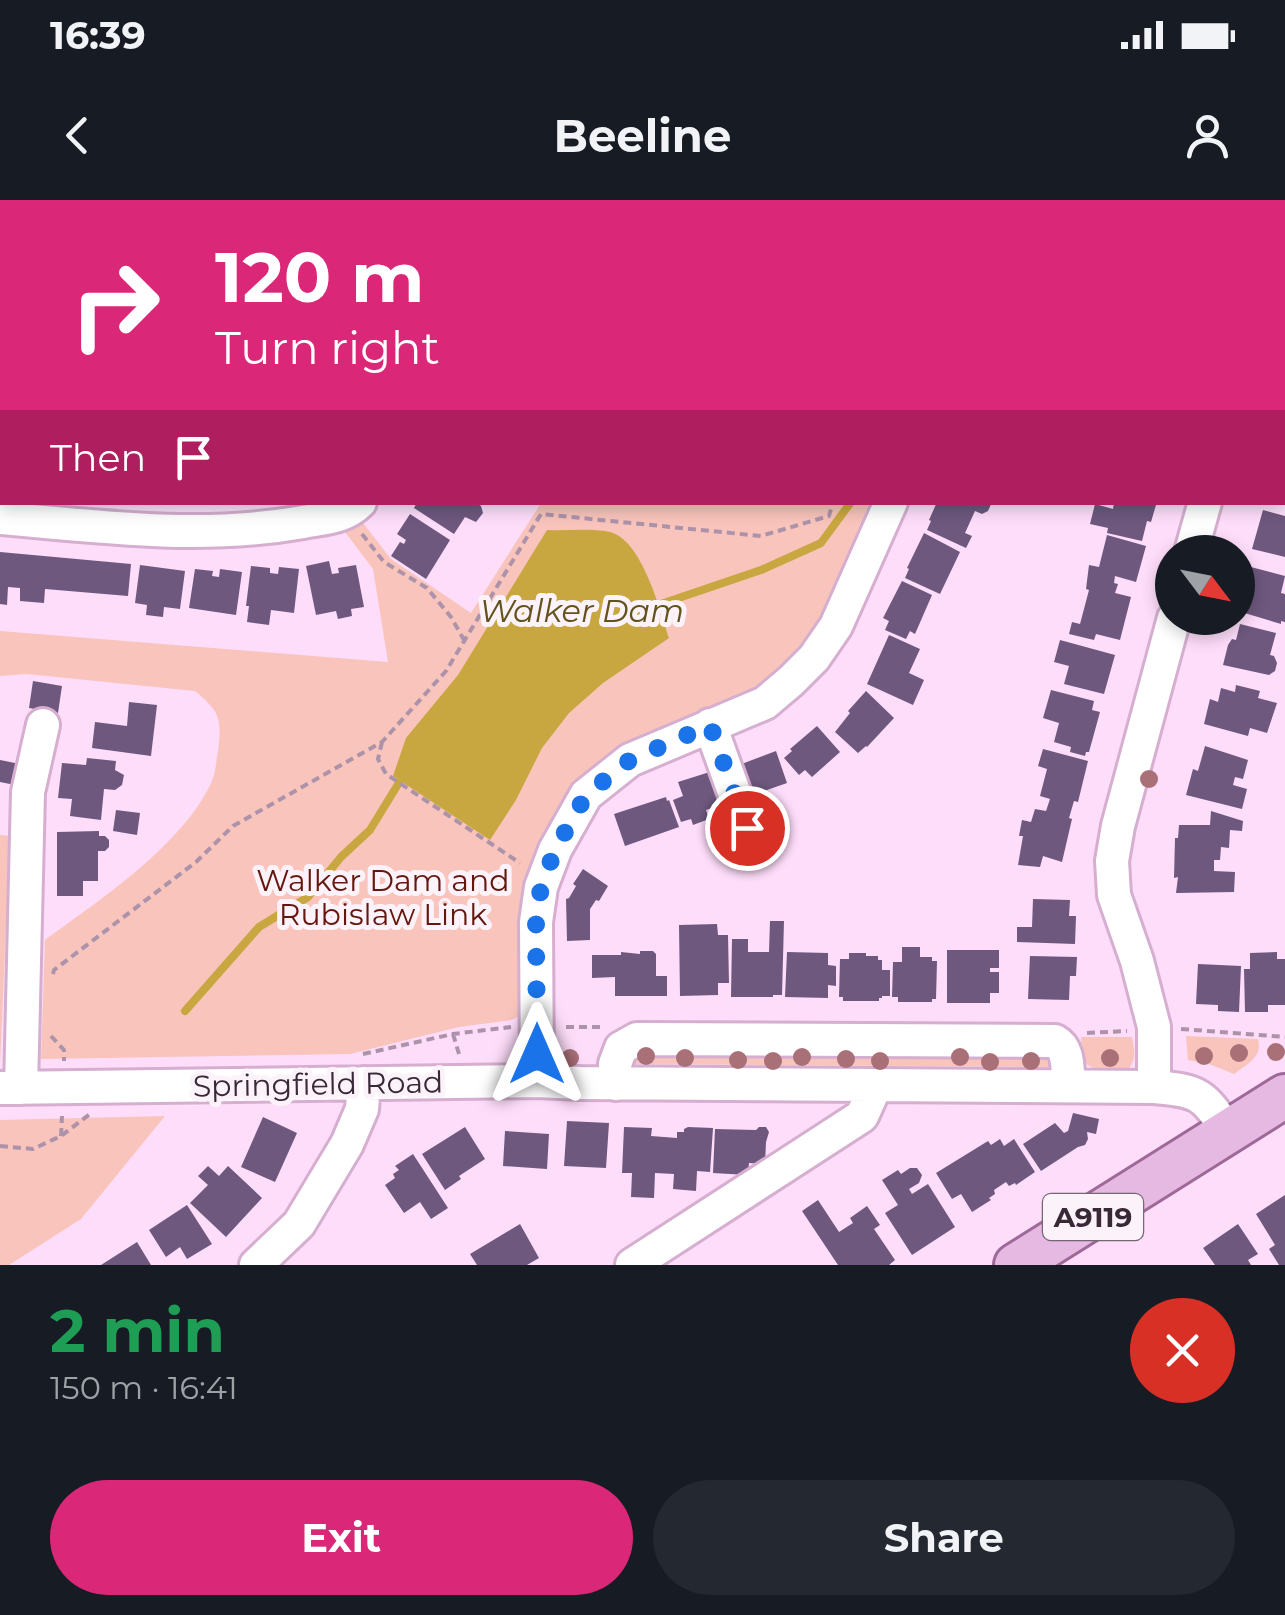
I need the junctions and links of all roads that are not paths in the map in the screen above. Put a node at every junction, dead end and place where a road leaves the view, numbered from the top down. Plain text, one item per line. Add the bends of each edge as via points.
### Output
1 (890, 505) edge
2 (1204, 505) edge
3 (353, 508) edge
4 (0, 518) edge
5 (1196, 535) edge
6 (1169, 635) edge
7 (43, 725) dead end
8 (710, 725) junction
9 (755, 834) dead end
10 (362, 1069) junction
11 (537, 1081) junction
12 (616, 1084) junction
13 (876, 1085) junction
14 (1069, 1086) junction
15 (1154, 1087) junction
16 (10, 1088) edge
17 (1285, 1096) edge
18 (1229, 1132) junction
19 (256, 1265) edge
20 (632, 1265) edge
21 (1016, 1265) edge

1 - 8 street via 836,626 814,658 765,703
2 - 5 street
3 - 4 street via 287,525 210,532
6 - 15 street via 1112,861 1114,895 1154,1028
7 - 16 street, Springfield Road via 28,792
8 - 9 street via 747,828
8 - 11 street via 630,760 586,795 555,850 536,922
10 - 11 street, Springfield Road
10 - 16 street, Springfield Road via 128,1087
10 - 19 street via 362,1109 347,1144 300,1224
11 - 12 street, Springfield Road
12 - 13 street, Springfield Road
12 - 14 street via 621,1048 637,1039 1056,1042 1065,1050
13 - 14 street, Springfield Road
13 - 20 street via 862,1116
14 - 15 street, Springfield Road
15 - 18 street, Springfield Road via 1203,1097
17 - 18 main road, A9119
18 - 21 main road, A9119

